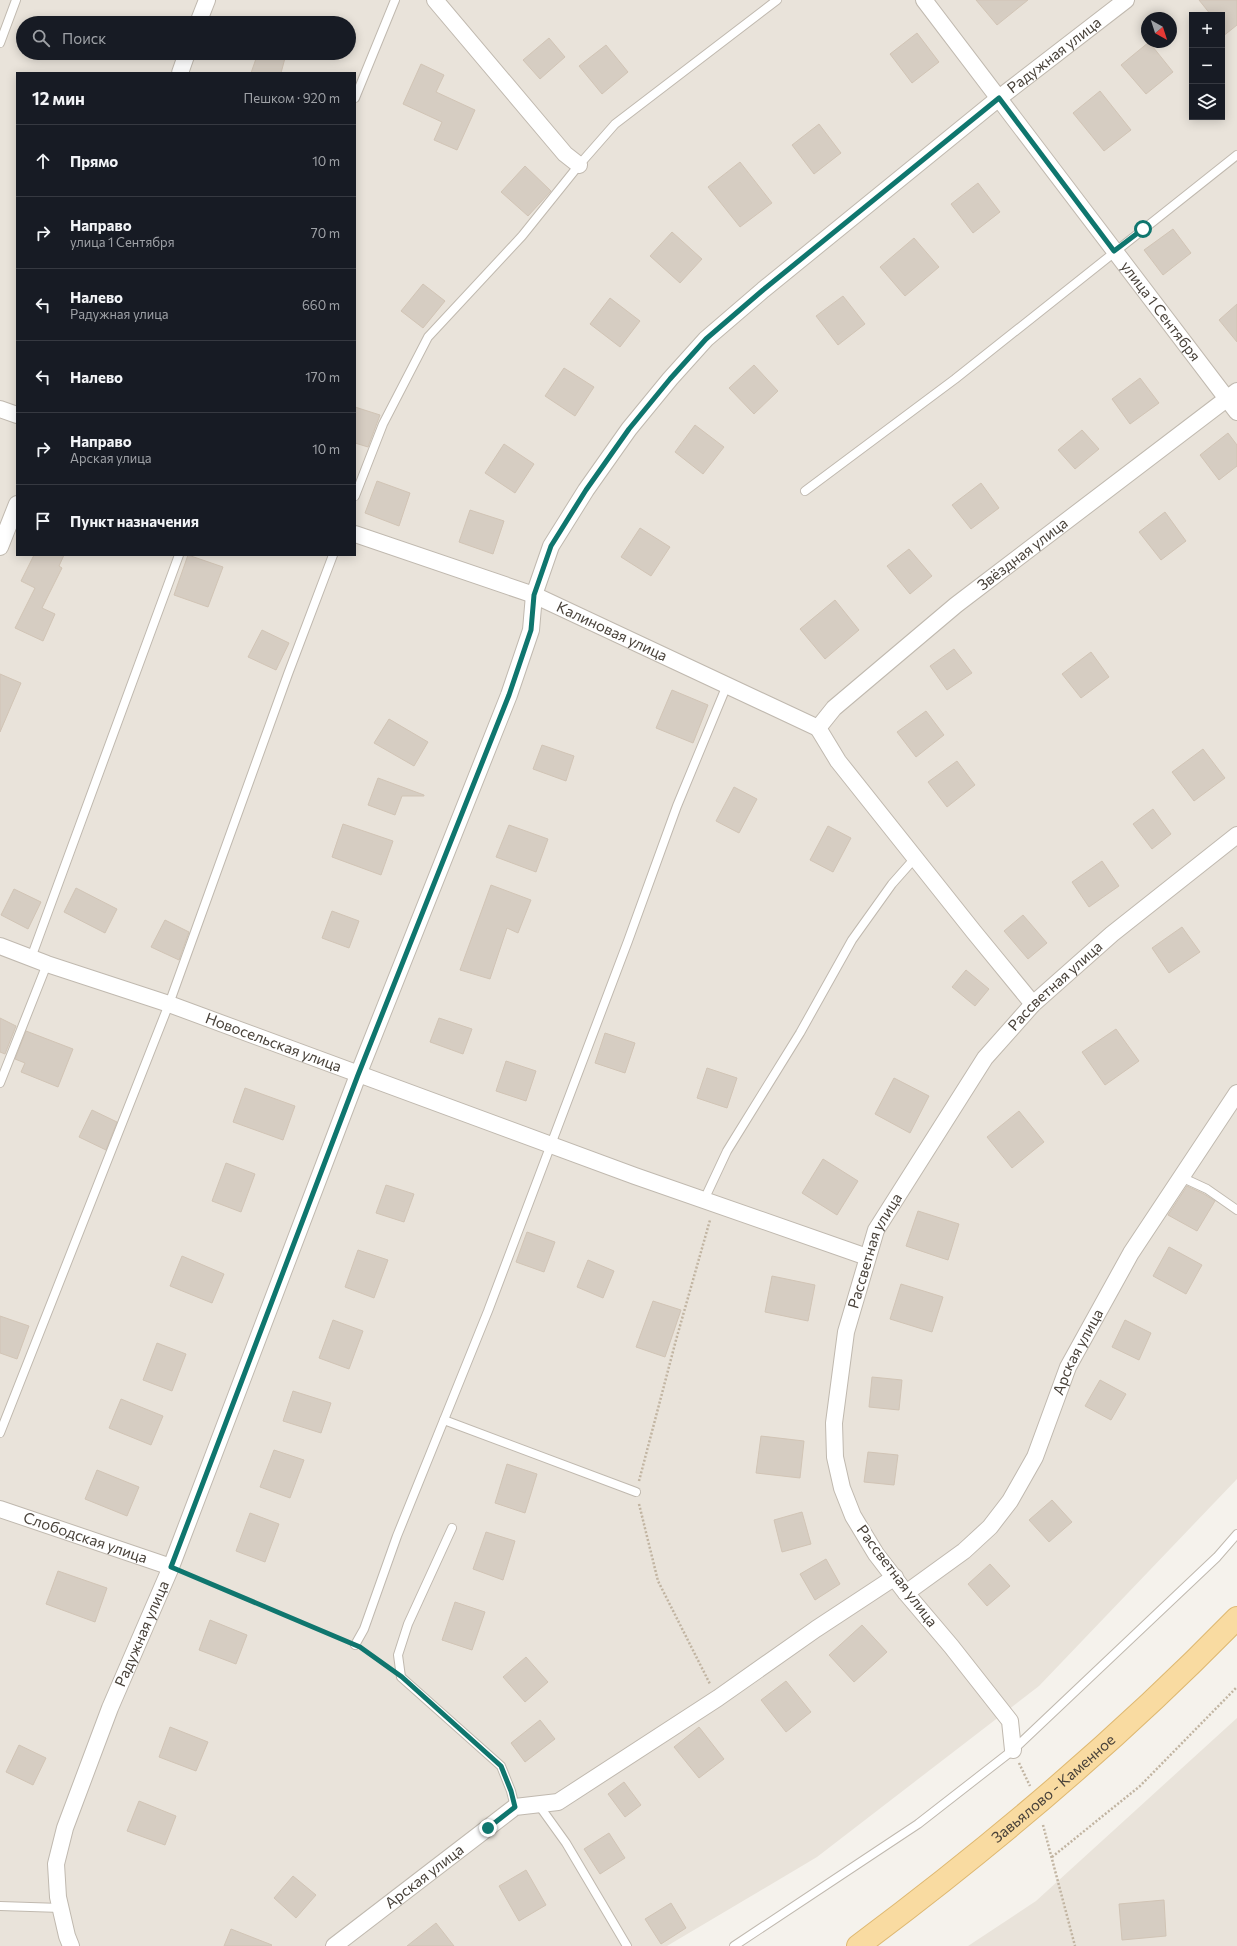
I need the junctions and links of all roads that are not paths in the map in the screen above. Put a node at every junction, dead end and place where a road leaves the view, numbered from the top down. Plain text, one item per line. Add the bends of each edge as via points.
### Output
1 (16, 0) edge
2 (207, 0) edge
3 (395, 0) edge
4 (435, 0) edge
5 (778, 0) edge
6 (924, 0) edge
7 (1126, 0) edge
8 (201, 16) edge
9 (0, 43) edge
10 (185, 60) edge
11 (180, 72) edge
12 (356, 96) edge
13 (999, 98) junction
14 (1237, 155) edge
15 (579, 165) junction
16 (1114, 251) junction
17 (1232, 395) edge
18 (0, 409) edge
19 (1237, 412) edge
20 (16, 415) edge
21 (805, 491) dead end
22 (356, 493) edge
23 (16, 507) edge
24 (356, 534) edge
25 (0, 548) edge
26 (179, 556) edge
27 (333, 556) edge
28 (534, 595) junction
29 (727, 685) junction
30 (818, 728) junction
31 (1237, 835) edge
32 (915, 858) junction
33 (0, 946) edge
34 (31, 958) junction
35 (47, 964) junction
36 (169, 1004) junction
37 (1033, 1004) junction
38 (358, 1075) junction
39 (0, 1083) edge
40 (1237, 1093) edge
41 (550, 1145) junction
42 (1181, 1177) junction
43 (709, 1202) junction
44 (1237, 1210) edge
45 (867, 1257) junction
46 (444, 1420) junction
47 (0, 1433) edge
48 (636, 1492) road end
49 (0, 1509) edge
50 (452, 1528) dead end
51 (1237, 1534) edge
52 (171, 1567) junction
53 (895, 1577) junction
54 (906, 1593) junction
55 (1237, 1618) edge
56 (355, 1645) road end
57 (1013, 1750) junction
58 (538, 1803) junction
59 (515, 1807) junction
60 (0, 1906) edge
61 (61, 1908) junction
62 (71, 1946) edge
63 (334, 1946) edge
64 (626, 1946) edge
65 (734, 1946) edge
66 (858, 1946) edge

1 - 9 lane
2 - 8 street
3 - 12 lane
4 - 15 street via 565,154
5 - 15 lane via 615,124
6 - 13 street, улица 1 Сентября
7 - 13 street, Радужная улица
10 - 11 street
13 - 16 street, улица 1 Сентября
13 - 28 street, Радужная улица via 706,339 629,429 586,490 551,546
14 - 16 lane
15 - 22 lane via 522,236 428,337 383,424
16 - 17 street, улица 1 Сентября
16 - 21 lane via 955,379
17 - 19 street, улица 1 Сентября
17 - 30 street, Звёздная улица via 956,605 834,708
18 - 20 street
23 - 25 street
24 - 28 street, Калиновая улица
26 - 34 lane
27 - 36 lane
28 - 29 street, Калиновая улица
28 - 38 street, Радужная улица via 531,630 509,695
29 - 30 street, Калиновая улица
29 - 41 lane via 677,806
30 - 32 street via 838,761
31 - 37 street, Рассветная улица via 1112,934
32 - 37 street
32 - 43 lane via 892,884 852,940 800,1033 726,1151
33 - 34 street, Новосельская улица
34 - 35 street, Новосельская улица
35 - 36 street, Новосельская улица
35 - 39 lane
36 - 38 street, Новосельская улица
36 - 47 lane
37 - 45 street, Рассветная улица via 985,1058 876,1230
38 - 41 street, Новосельская улица
38 - 52 street, Радужная улица
40 - 42 street, Арская улица
41 - 43 street, Новосельская улица
41 - 46 lane
42 - 44 lane via 1207,1189
42 - 54 street, Арская улица via 1131,1253 1068,1366 1035,1457 1010,1501 990,1527 964,1550
43 - 45 street, Новосельская улица
45 - 53 street, Рассветная улица via 846,1332 834,1423 835,1457 842,1488 853,1516 876,1554
46 - 48 lane
46 - 56 lane via 397,1536 364,1629
49 - 52 street, Слободская улица
50 - 59 lane via 408,1624 398,1654 402,1677 501,1766
51 - 57 lane via 1217,1557
52 - 61 street, Радужная улица via 110,1708 66,1828 56,1864
53 - 54 street, Рассветная улица
53 - 58 street via 718,1698 558,1802
54 - 57 street, Рассветная улица via 1010,1721
55 - 66 main road, Завьялово - Каменное via 1127,1725 1038,1805
57 - 65 lane via 918,1824
58 - 59 street
58 - 64 lane via 566,1843
59 - 63 street, Арская улица
60 - 61 lane
61 - 62 street, Радужная улица

